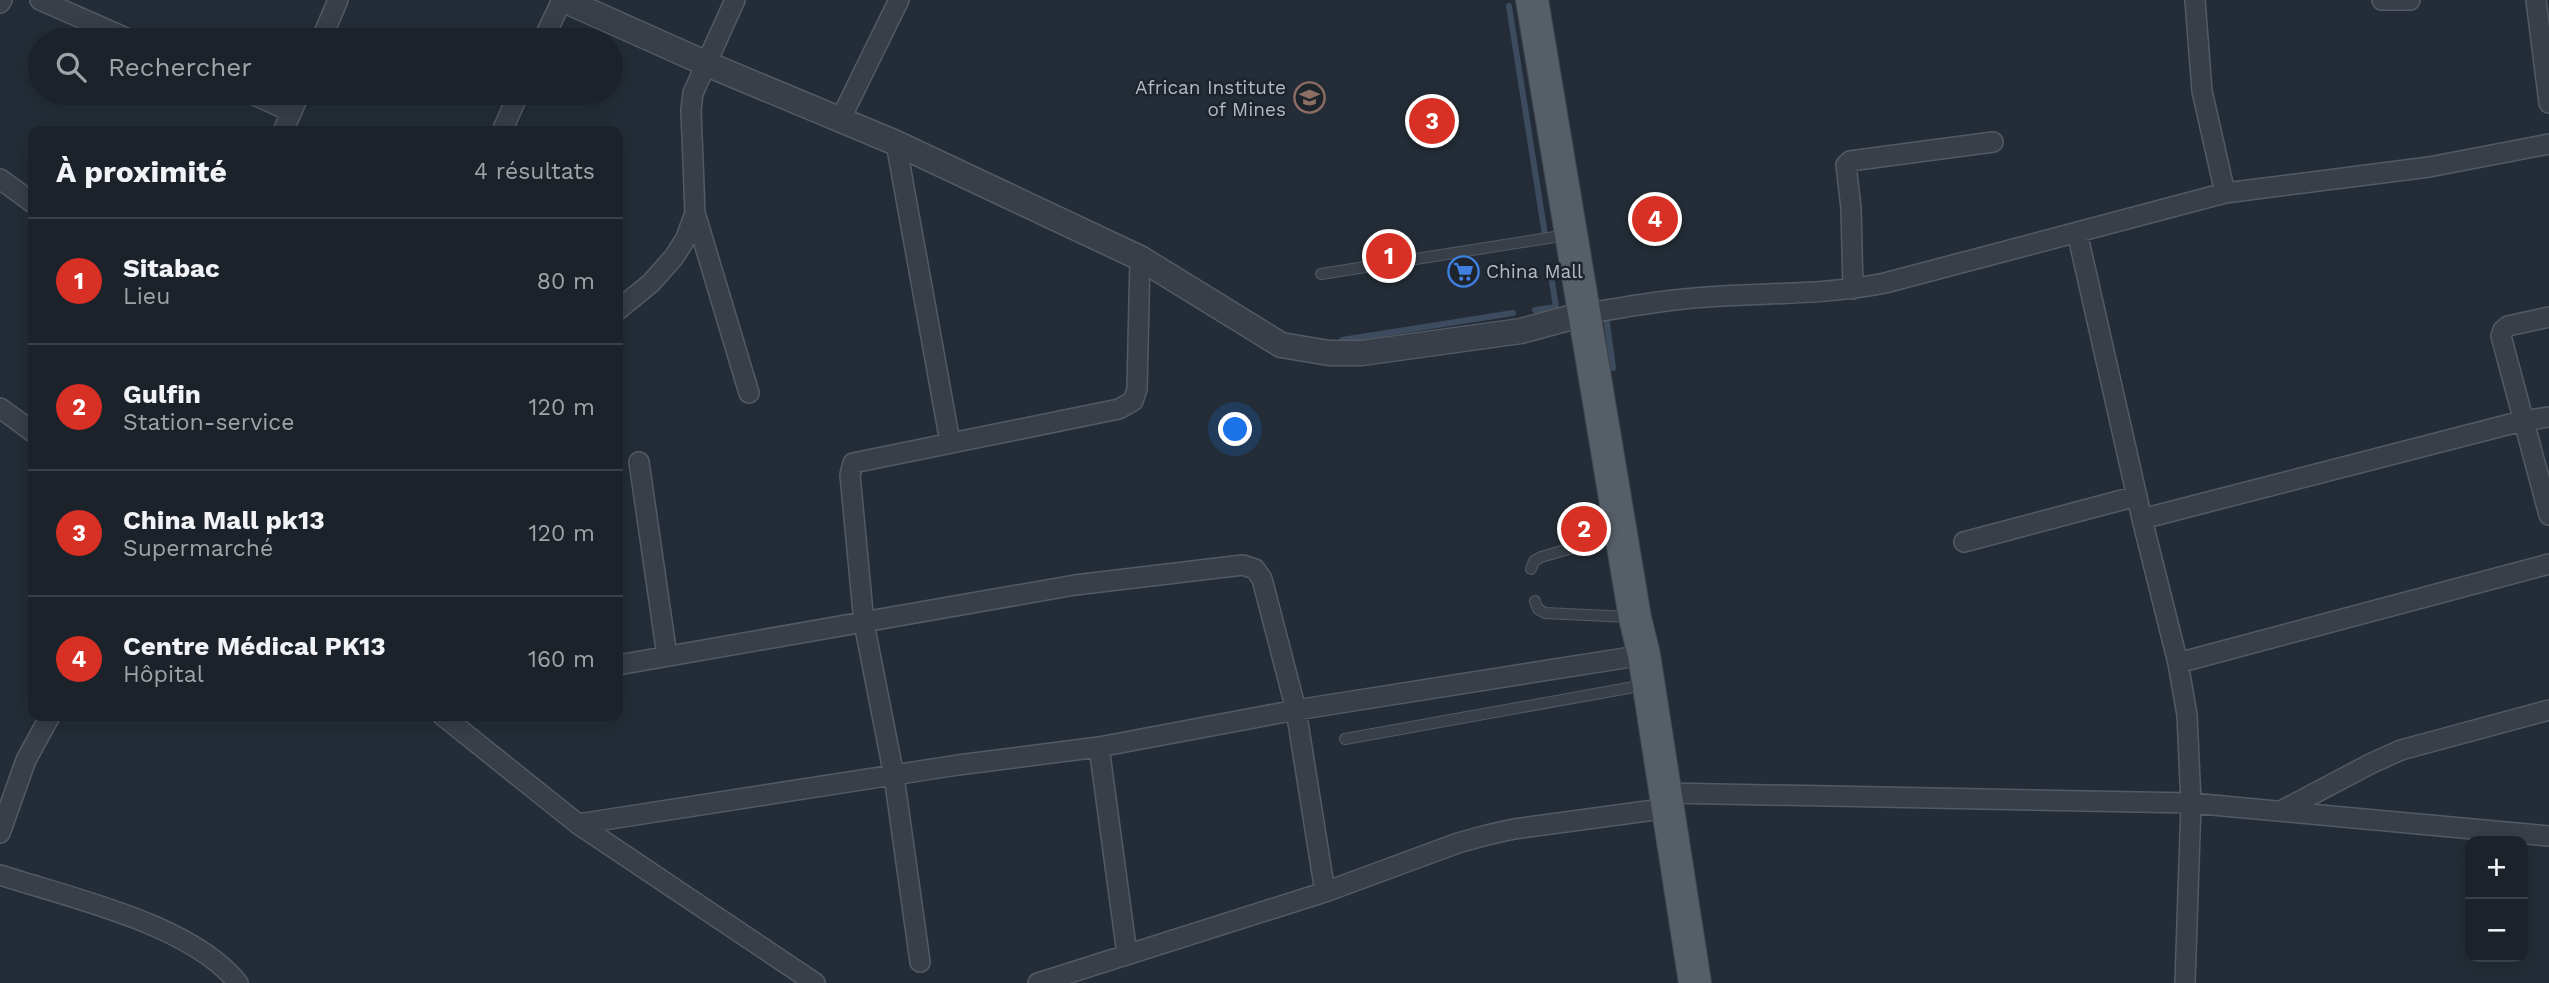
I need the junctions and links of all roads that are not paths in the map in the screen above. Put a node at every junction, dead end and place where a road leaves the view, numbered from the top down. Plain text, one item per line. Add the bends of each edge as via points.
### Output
1 (40, 0) edge
2 (338, 0) edge
3 (563, 0) edge
4 (735, 0) edge
5 (899, 0) edge
6 (1532, 0) edge
7 (2196, 0) edge
8 (2382, 0) edge
9 (2399, 0) edge
10 (2410, 0) edge
11 (2536, 0) edge
12 (104, 28) edge
13 (326, 28) edge
14 (549, 28) edge
15 (707, 64) junction
16 (2549, 103) edge
17 (277, 105) edge
18 (295, 105) edge
19 (514, 105) edge
20 (292, 112) junction
21 (841, 118) junction
22 (285, 126) edge
23 (504, 126) edge
24 (1993, 142) dead end
25 (896, 143) junction
26 (2549, 144) edge
27 (0, 179) edge
28 (2225, 193) junction
29 (28, 199) edge
30 (695, 214) junction
31 (2077, 232) junction
32 (1571, 235) junction
33 (1140, 258) junction
34 (1321, 274) dead end
35 (1853, 289) junction
36 (623, 306) edge
37 (1584, 314) junction
38 (2549, 317) edge
39 (750, 393) dead end
40 (0, 408) edge
41 (2549, 417) edge
42 (2522, 422) junction
43 (28, 428) edge
44 (950, 442) junction
45 (639, 462) dead end
46 (2137, 496) junction
47 (2549, 516) edge
48 (2142, 519) junction
49 (1620, 533) junction
50 (1964, 542) dead end
51 (2549, 564) edge
52 (1531, 569) dead end
53 (1535, 601) dead end
54 (1635, 618) junction
55 (864, 623) junction
56 (667, 656) junction
57 (2178, 663) junction
58 (623, 664) edge
59 (1647, 670) junction
60 (1296, 710) junction
61 (2549, 710) edge
62 (47, 721) edge
63 (449, 721) edge
64 (1345, 739) dead end
65 (1099, 747) junction
66 (894, 776) junction
67 (1668, 800) junction
68 (2191, 803) junction
69 (2281, 811) junction
70 (578, 824) junction
71 (0, 833) edge
72 (2549, 836) edge
73 (0, 875) edge
74 (1325, 892) junction
75 (1126, 954) junction
76 (920, 962) dead end
77 (802, 979) edge
78 (238, 983) edge
79 (1038, 983) edge
80 (1695, 983) edge
81 (2185, 983) edge

1 - 12 street
2 - 13 street
3 - 14 street
3 - 15 street
4 - 15 street
5 - 21 street
6 - 32 main road
7 - 28 street via 2202,91
8 - 9 street
9 - 10 street
11 - 16 street
15 - 21 street
15 - 30 street via 693,93 691,110
17 - 20 street
18 - 20 street
19 - 23 street
20 - 22 street
21 - 25 street
24 - 35 street via 1846,165
25 - 33 street
25 - 44 street
26 - 28 street via 2429,167
27 - 29 street
28 - 31 street
30 - 36 street via 674,257
30 - 39 street
31 - 35 street
31 - 46 street
32 - 34 lane
32 - 37 main road
33 - 37 street via 1281,345 1329,354 1521,331
33 - 44 street via 1133,401 1119,409
35 - 37 street via 1708,297
37 - 49 main road
38 - 42 street via 2508,326 2501,336
40 - 43 street
41 - 42 street
42 - 47 street
42 - 48 street
44 - 55 street via 853,463 850,475
45 - 56 street
46 - 48 street
46 - 50 street
48 - 57 street
49 - 52 lane via 1541,557
49 - 54 main road
51 - 57 street
53 - 54 lane via 1545,613
54 - 59 main road
55 - 56 street
55 - 60 street via 1075,584 1242,565 1255,569 1262,579
55 - 66 street
56 - 58 street
57 - 68 street via 2190,734
59 - 60 street
59 - 64 lane
59 - 67 main road
60 - 65 street
60 - 74 street
61 - 69 street via 2401,750
62 - 71 street via 26,760
63 - 70 street
65 - 66 street
65 - 75 street
66 - 70 street
66 - 76 street
67 - 68 street
67 - 74 street via 1487,835
67 - 80 main road
68 - 69 street
68 - 81 street
69 - 72 street
70 - 77 street
73 - 78 street via 183,939 210,955
74 - 75 street
75 - 79 street

